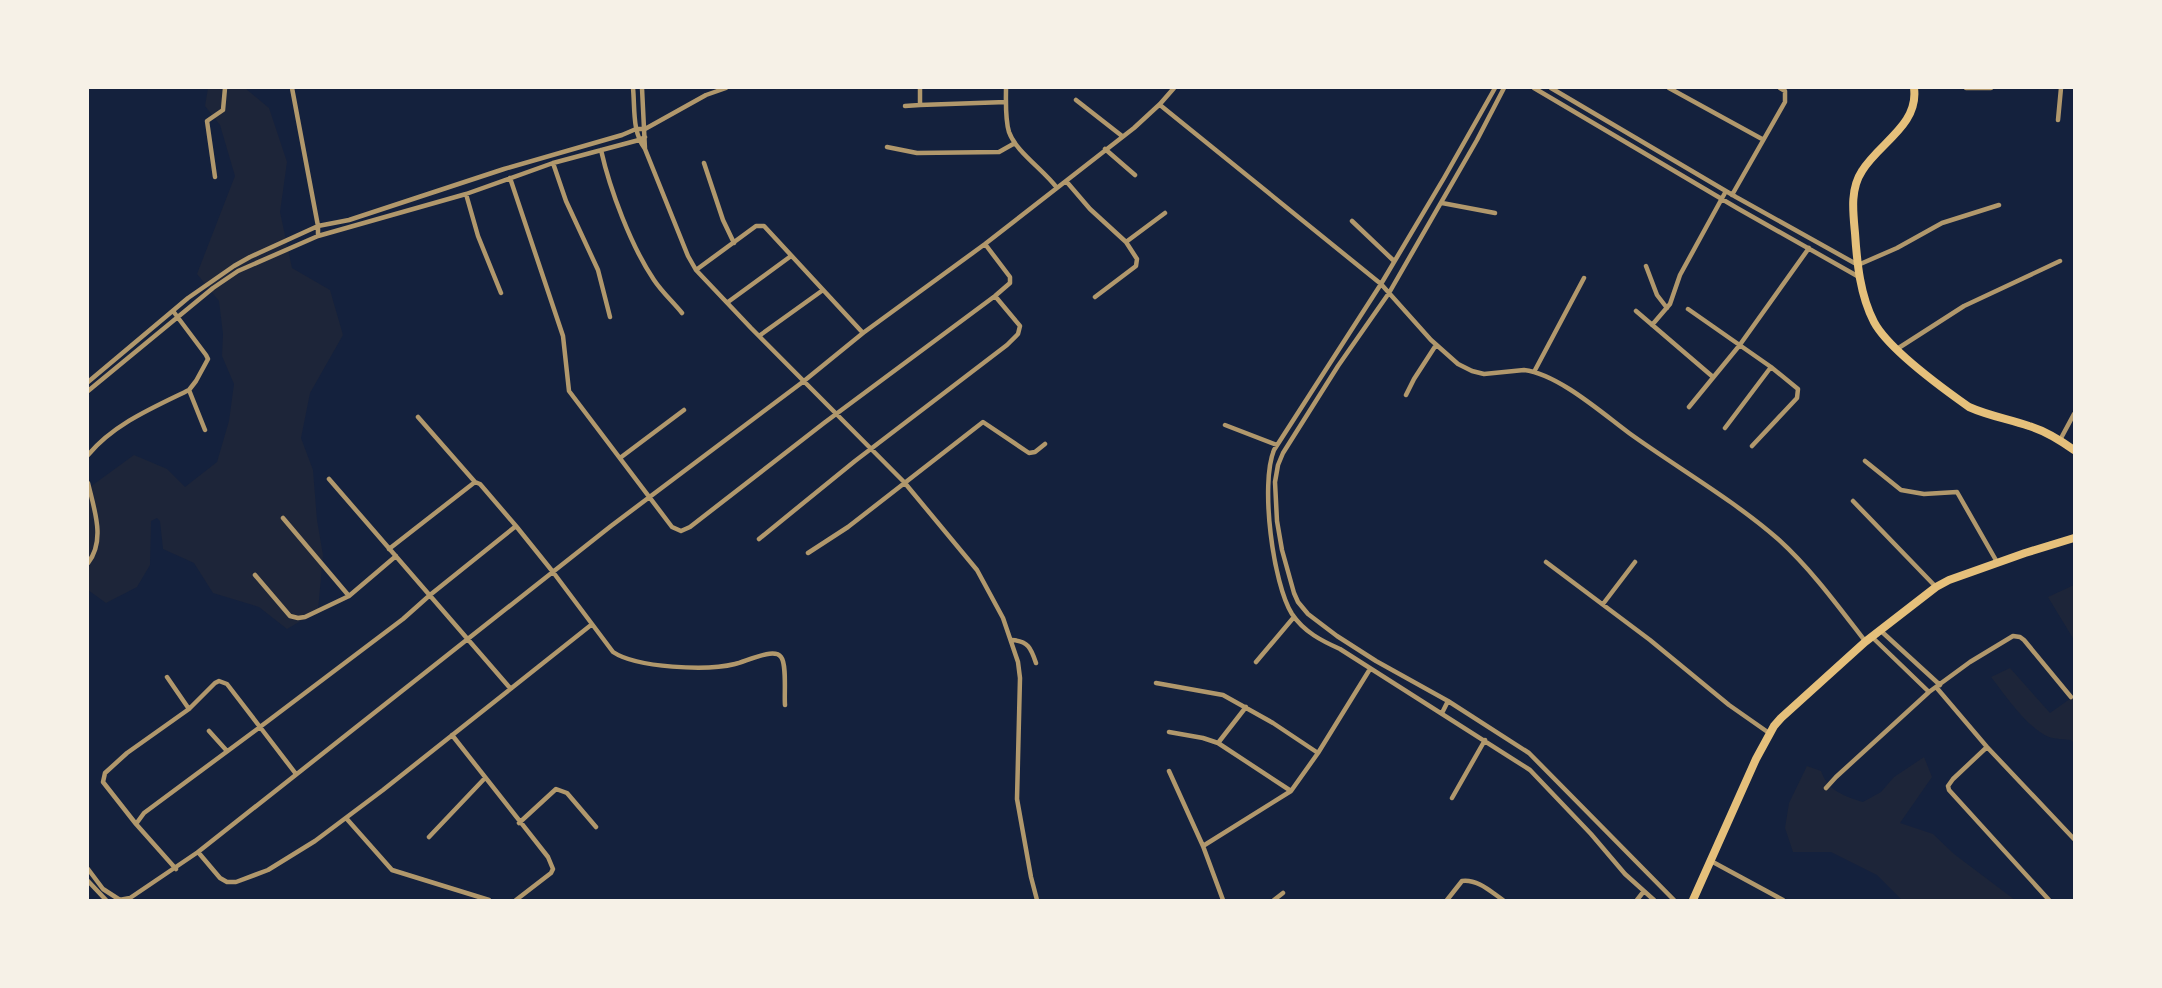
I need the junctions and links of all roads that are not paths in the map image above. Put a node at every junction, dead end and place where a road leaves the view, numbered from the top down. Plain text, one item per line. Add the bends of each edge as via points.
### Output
1 (225, 88) edge
2 (292, 88) edge
3 (634, 88) edge
4 (642, 88) edge
5 (726, 88) edge
6 (920, 88) edge
7 (1006, 88) edge
8 (1174, 88) edge
9 (1494, 88) edge
10 (1504, 88) edge
11 (1534, 88) edge
12 (1551, 88) edge
13 (1670, 88) edge
14 (1780, 88) edge
15 (1914, 88) edge
16 (1966, 88) edge
17 (1991, 88) edge
18 (2061, 88) edge
19 (1076, 100) dead end
20 (1006, 102) junction
21 (1160, 104) junction
22 (920, 105) junction
23 (905, 106) dead end
24 (2058, 120) dead end
25 (636, 129) junction
26 (645, 129) junction
27 (1632, 135) junction
28 (1122, 136) junction
29 (645, 137) junction
30 (1762, 139) junction
31 (639, 140) junction
32 (1628, 142) junction
33 (1015, 143) junction
34 (887, 147) dead end
35 (645, 149) junction
36 (1105, 149) junction
37 (601, 150) junction
38 (553, 163) junction
39 (704, 163) dead end
40 (1135, 176) dead end
41 (215, 177) dead end
42 (510, 178) junction
43 (1061, 184) junction
44 (1726, 191) junction
45 (466, 194) junction
46 (1732, 195) junction
47 (1722, 199) junction
48 (1442, 203) junction
49 (1999, 205) dead end
50 (1166, 213) dead end
51 (1495, 213) dead end
52 (1352, 221) dead end
53 (318, 226) junction
54 (318, 236) junction
55 (1126, 242) junction
56 (734, 243) junction
57 (985, 244) junction
58 (1809, 248) junction
59 (791, 256) junction
60 (1395, 261) junction
61 (2060, 261) dead end
62 (1858, 265) junction
63 (1646, 266) dead end
64 (696, 270) junction
65 (1860, 277) junction
66 (1584, 278) dead end
67 (1381, 284) junction
68 (823, 290) junction
69 (501, 293) dead end
70 (1389, 293) junction
71 (995, 296) junction
72 (1095, 297) dead end
73 (728, 302) junction
74 (1667, 308) junction
75 (1688, 309) dead end
76 (173, 311) junction
77 (1636, 311) dead end
78 (682, 313) dead end
79 (610, 317) dead end
80 (177, 318) junction
81 (1651, 325) junction
82 (863, 333) junction
83 (759, 335) junction
84 (1437, 345) junction
85 (1739, 346) junction
86 (1896, 349) junction
87 (1771, 367) junction
88 (1534, 372) junction
89 (1713, 377) junction
90 (803, 381) junction
91 (88, 382) edge
92 (189, 390) junction
93 (88, 391) edge
94 (1406, 394) dead end
95 (1689, 407) dead end
96 (684, 410) dead end
97 (2074, 414) edge
98 (836, 415) junction
99 (418, 417) dead end
100 (1225, 425) dead end
101 (1725, 428) dead end
102 (205, 430) dead end
103 (2060, 440) junction
104 (1045, 444) dead end
105 (1277, 445) junction
106 (1752, 446) dead end
107 (872, 449) junction
108 (2074, 450) edge
109 (88, 456) edge
110 (620, 458) junction
111 (1865, 461) dead end
112 (329, 479) dead end
113 (475, 482) junction
114 (904, 482) junction
115 (88, 483) edge
116 (651, 497) junction
117 (1853, 501) dead end
118 (283, 518) dead end
119 (516, 526) junction
120 (2074, 538) edge
121 (760, 539) dead end
122 (389, 549) junction
123 (808, 553) dead end
124 (396, 556) junction
125 (1546, 562) dead end
126 (1635, 562) dead end
127 (88, 563) edge
128 (1998, 563) junction
129 (553, 572) junction
130 (255, 575) dead end
131 (1936, 587) junction
132 (1294, 593) junction
133 (430, 595) junction
134 (349, 596) junction
135 (1285, 600) junction
136 (1602, 604) junction
137 (1294, 617) junction
138 (591, 625) junction
139 (1880, 631) junction
140 (468, 639) junction
141 (1869, 639) junction
142 (1012, 640) junction
143 (1256, 662) dead end
144 (1036, 663) dead end
145 (1370, 669) junction
146 (167, 677) dead end
147 (1156, 683) dead end
148 (1938, 686) junction
149 (510, 688) junction
150 (1929, 692) junction
151 (2071, 697) dead end
152 (1448, 701) junction
153 (785, 705) dead end
154 (1246, 707) junction
155 (189, 709) junction
156 (1441, 713) junction
157 (260, 727) junction
158 (209, 731) dead end
159 (1170, 732) dead end
160 (1769, 734) junction
161 (452, 735) junction
162 (1485, 740) junction
163 (1219, 743) junction
164 (1987, 747) junction
165 (227, 751) junction
166 (1318, 753) junction
167 (1169, 771) dead end
168 (296, 774) junction
169 (485, 778) junction
170 (1826, 788) dead end
171 (1291, 791) junction
172 (1452, 798) dead end
173 (346, 818) junction
174 (519, 823) junction
175 (136, 824) junction
176 (596, 827) dead end
177 (429, 837) dead end
178 (2074, 839) edge
179 (1203, 846) junction
180 (198, 852) junction
181 (1711, 861) junction
182 (88, 869) edge
183 (176, 869) junction
184 (88, 881) edge
185 (1644, 891) junction
186 (1283, 893) dead end
187 (129, 899) edge
188 (120, 900) edge
189 (106, 901) edge
190 (489, 901) edge
191 (516, 901) edge
192 (1037, 901) edge
193 (1223, 901) edge
194 (1275, 901) edge
195 (1447, 901) edge
196 (1503, 901) edge
197 (1637, 901) edge
198 (1654, 901) edge
199 (1674, 901) edge
200 (1693, 901) edge
201 (1783, 901) edge
202 (2049, 901) edge

1 - 41 street via 223,110 207,121
2 - 53 street
3 - 25 street
4 - 26 street
5 - 26 street
6 - 22 street
7 - 20 street
8 - 21 street
9 - 60 street
10 - 48 street
11 - 32 street
12 - 27 street
13 - 30 street
14 - 30 street via 1785,91 1785,102
15 - 62 highway via 1909,115 1856,182 1853,209
16 - 17 street
18 - 24 street
19 - 28 street
20 - 22 street
20 - 33 street
21 - 28 street
21 - 67 street
22 - 23 street
25 - 26 street
25 - 31 street
25 - 53 street
26 - 29 street
27 - 32 street
27 - 44 street
28 - 36 street
29 - 31 street
29 - 35 street
30 - 46 street
31 - 35 street
31 - 37 street
32 - 47 street
33 - 34 street via 999,152 917,153
33 - 43 street
35 - 64 street
36 - 40 street
36 - 43 street
37 - 38 street
37 - 78 street via 630,236 656,283
38 - 42 street
38 - 79 street via 598,271
39 - 56 street
42 - 45 street
42 - 110 street via 563,335 569,391
43 - 55 street
43 - 57 street
44 - 46 street
44 - 47 street
45 - 54 street
45 - 69 street
46 - 62 street
47 - 58 street
47 - 74 street
48 - 51 street
48 - 70 street
49 - 62 street via 1942,223
50 - 55 street
52 - 60 street
53 - 54 street
53 - 76 street via 234,265
54 - 80 street via 238,271
55 - 72 street via 1138,265
56 - 59 street via 761,225
56 - 64 street
57 - 71 street via 1011,280
57 - 82 street
58 - 65 street
58 - 85 street
59 - 68 street
59 - 73 street
60 - 67 street
61 - 86 street via 1964,306
62 - 65 highway
63 - 74 street
64 - 73 street
65 - 86 highway via 1874,321
66 - 88 street
67 - 70 street
67 - 105 street
68 - 82 street
68 - 83 street
70 - 84 street
70 - 132 street via 1278,465 1277,521
71 - 98 street
71 - 107 street via 1020,326 1018,334
73 - 83 street
74 - 81 street
75 - 85 street
76 - 80 street
76 - 91 street
77 - 81 street
80 - 92 street via 208,359
80 - 93 street
81 - 89 street
82 - 90 street
83 - 90 street
84 - 88 street via 1472,371
84 - 94 street
85 - 87 street
85 - 89 street
86 - 103 highway via 1969,407
87 - 101 street
87 - 106 street via 1796,386 1797,398
88 - 141 street via 1569,389 1770,533
89 - 95 street
90 - 98 street
90 - 116 street
92 - 102 street
92 - 109 street via 129,420
96 - 110 street
97 - 103 street
98 - 107 street
98 - 116 street via 681,531 672,527
99 - 113 street
100 - 105 street
103 - 108 highway
104 - 114 street via 1035,452 1025,452 983,422
105 - 135 street via 1268,467 1267,499
107 - 114 street
107 - 121 street
110 - 116 street
111 - 128 street via 1900,490 1957,492
112 - 122 street
113 - 119 street
113 - 122 street
114 - 123 street
114 - 142 street via 977,570
115 - 127 street via 99,527
116 - 129 street
117 - 131 street
118 - 134 street
119 - 129 street
119 - 133 street
120 - 128 highway
122 - 124 street
124 - 133 street
124 - 134 street
125 - 136 street
126 - 136 street
128 - 131 highway
129 - 138 street
129 - 140 street
130 - 134 street via 294,618
131 - 139 highway
132 - 135 street
132 - 152 street via 1308,614 1337,636
133 - 140 street
133 - 157 street
135 - 137 street
136 - 160 street
137 - 143 street
137 - 145 street via 1315,638
138 - 149 street
138 - 153 street via 613,652 636,662 729,666 777,654 784,664
139 - 141 highway
139 - 148 street
140 - 149 street
140 - 168 street
141 - 150 street
141 - 160 highway
142 - 144 street via 1028,645
142 - 192 street via 1020,678 1017,799
145 - 156 street
145 - 166 street
146 - 155 street
147 - 154 street via 1223,695
148 - 150 street
148 - 151 street via 2017,636
148 - 164 street
149 - 161 street
150 - 170 street
152 - 156 street
152 - 199 street via 1543,766
154 - 163 street
154 - 166 street
155 - 157 street via 215,683 223,682
155 - 175 street via 104,773 103,782
156 - 162 street
157 - 165 street
157 - 168 street
158 - 165 street
159 - 163 street
160 - 181 highway
161 - 169 street
161 - 173 street
162 - 172 street
162 - 185 street via 1530,770
163 - 171 street
164 - 178 street
164 - 202 street via 1953,779 1949,790
165 - 175 street via 144,813
166 - 171 street
167 - 179 street
168 - 180 street
169 - 174 street
169 - 177 street
171 - 179 street
173 - 180 street via 268,870 236,882 220,878
173 - 190 street via 392,870
174 - 176 street via 556,789 567,793
174 - 191 street via 553,869
175 - 183 street
179 - 193 street
180 - 183 street
181 - 200 highway
181 - 201 street
182 - 188 street via 103,889
183 - 187 street
184 - 189 street
185 - 197 street
185 - 198 street
186 - 194 street
187 - 188 street
195 - 196 street via 1467,880

